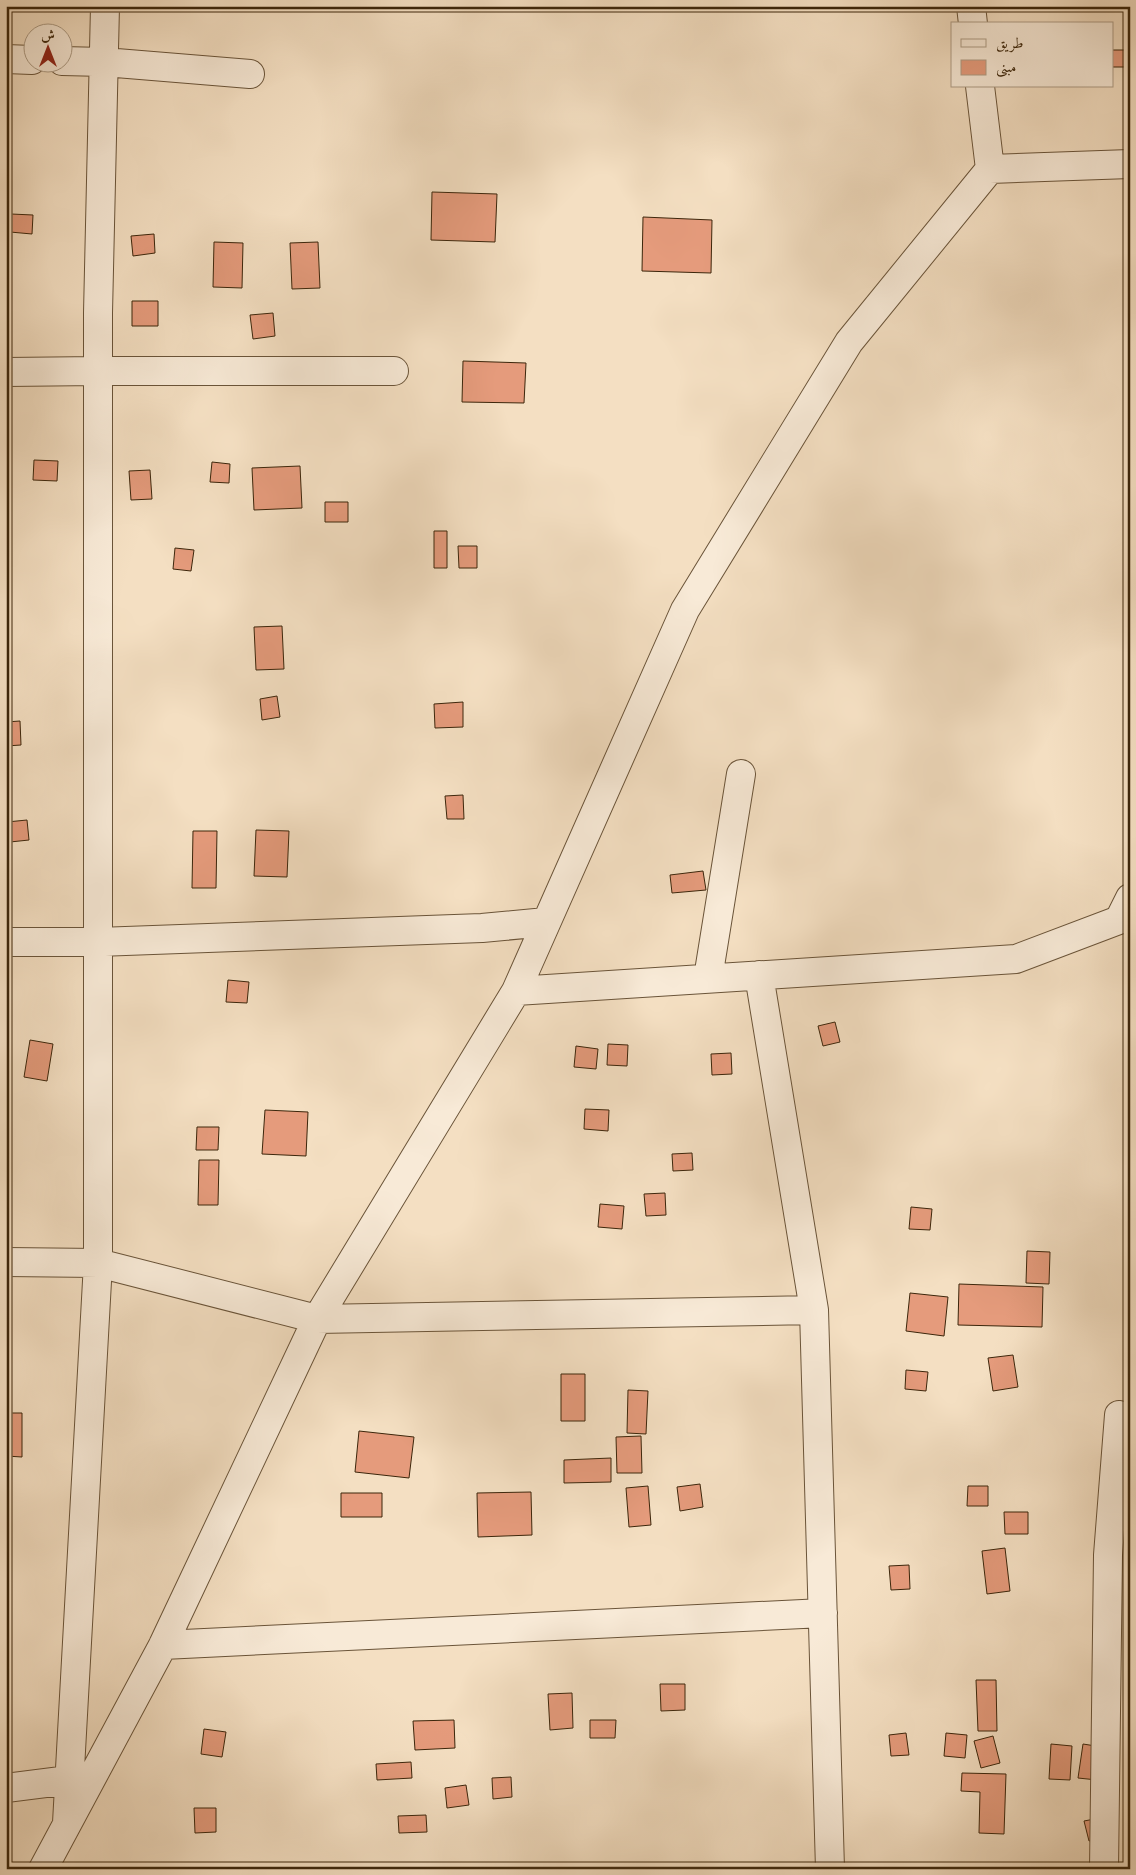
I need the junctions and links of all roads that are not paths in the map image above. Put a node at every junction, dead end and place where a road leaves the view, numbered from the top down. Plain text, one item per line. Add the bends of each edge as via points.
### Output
1 (105, 6) edge
2 (971, 6) edge
3 (973, 22) edge
4 (6, 60) edge
5 (22, 60) edge
6 (72, 61) edge
7 (104, 62) junction
8 (250, 74) dead end
9 (980, 88) edge
10 (1130, 164) edge
11 (990, 169) junction
12 (98, 371) junction
13 (394, 371) dead end
14 (6, 372) edge
15 (741, 774) dead end
16 (1130, 898) edge
17 (546, 922) junction
18 (6, 942) edge
19 (98, 942) junction
20 (759, 975) junction
21 (708, 978) junction
22 (516, 991) junction
23 (6, 1262) edge
24 (98, 1263) junction
25 (814, 1310) junction
26 (317, 1319) junction
27 (1119, 1415) dead end
28 (823, 1613) junction
29 (163, 1645) junction
30 (69, 1780) junction
31 (6, 1788) edge
32 (67, 1823) junction
33 (43, 1869) edge
34 (830, 1869) edge
35 (1104, 1869) edge

1 - 7 street
2 - 3 street
4 - 5 street
6 - 7 street
7 - 8 street
7 - 12 street
9 - 11 street
10 - 11 street
11 - 17 street via 850,342 685,610
12 - 13 street
12 - 14 street
12 - 19 street
15 - 21 street
16 - 20 street via 1119,920 1016,959
17 - 19 street via 472,928
17 - 22 street
18 - 19 street
19 - 24 street
20 - 21 street
20 - 25 street
21 - 22 street
22 - 26 street
23 - 24 street
24 - 26 street
24 - 30 street
25 - 26 street
25 - 28 street
26 - 29 street
27 - 35 street via 1108,1555
28 - 29 street
28 - 34 street
29 - 32 street
30 - 31 street
30 - 32 street
32 - 33 street

